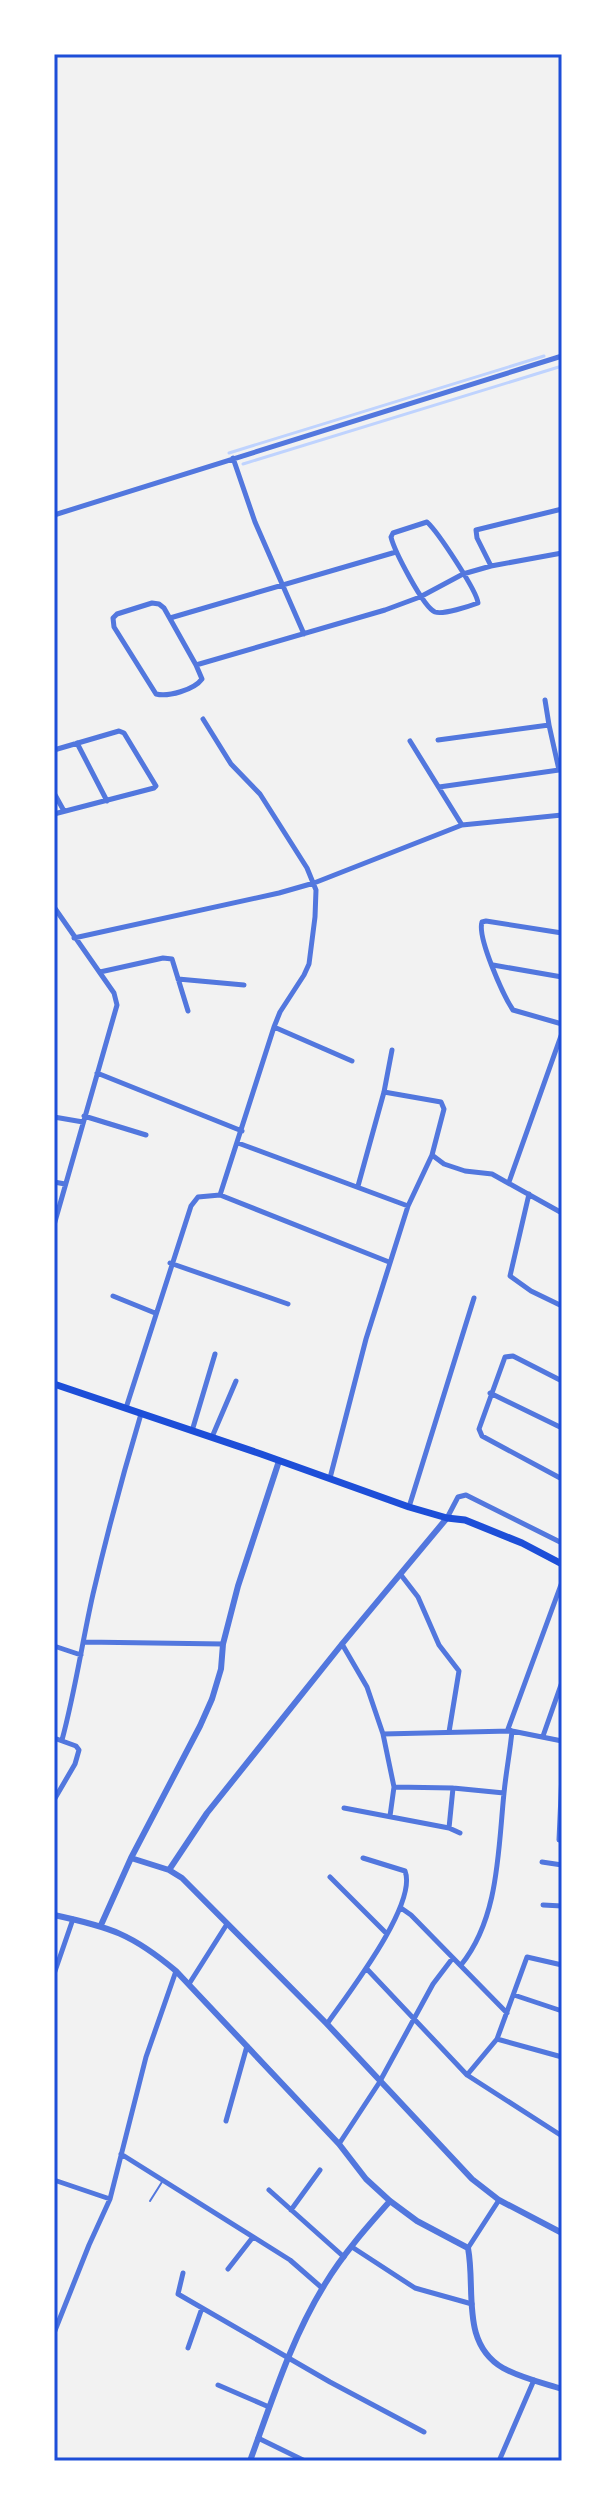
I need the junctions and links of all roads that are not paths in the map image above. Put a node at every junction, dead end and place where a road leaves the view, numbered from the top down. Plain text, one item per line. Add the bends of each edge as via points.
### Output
1 (562, 356) edge
2 (233, 458) junction
3 (562, 509) edge
4 (54, 515) edge
5 (396, 552) junction
6 (562, 553) edge
7 (491, 566) junction
8 (463, 574) junction
9 (281, 584) junction
10 (420, 597) junction
11 (170, 618) junction
12 (304, 634) junction
13 (196, 665) junction
14 (545, 700) dead end
15 (203, 719) dead end
16 (549, 725) junction
17 (438, 740) dead end
18 (410, 741) dead end
19 (77, 743) junction
20 (54, 750) edge
21 (439, 787) junction
22 (54, 793) edge
23 (107, 801) junction
24 (64, 811) junction
25 (54, 814) edge
26 (562, 815) edge
27 (462, 825) junction
28 (314, 883) junction
29 (54, 907) edge
30 (562, 933) edge
31 (74, 938) junction
32 (492, 965) junction
33 (100, 972) junction
34 (562, 977) edge
35 (178, 979) junction
36 (244, 985) dead end
37 (188, 1011) dead end
38 (562, 1024) edge
39 (274, 1027) junction
40 (562, 1033) edge
41 (392, 1050) dead end
42 (352, 1061) dead end
43 (97, 1073) junction
44 (384, 1092) junction
45 (54, 1117) edge
46 (84, 1119) junction
47 (242, 1131) junction
48 (146, 1135) dead end
49 (238, 1143) junction
50 (432, 1155) junction
51 (54, 1182) edge
52 (509, 1182) junction
53 (65, 1184) junction
54 (358, 1186) junction
55 (529, 1194) junction
56 (220, 1195) junction
57 (408, 1206) junction
58 (562, 1213) edge
59 (54, 1225) edge
60 (389, 1262) junction
61 (170, 1263) junction
62 (113, 1296) dead end
63 (474, 1298) dead end
64 (288, 1304) dead end
65 (562, 1306) edge
66 (155, 1313) junction
67 (215, 1354) dead end
68 (236, 1381) dead end
69 (562, 1381) edge
70 (54, 1384) edge
71 (490, 1393) junction
72 (126, 1408) junction
73 (141, 1414) junction
74 (562, 1428) edge
75 (192, 1431) junction
76 (212, 1437) junction
77 (279, 1461) junction
78 (329, 1479) junction
79 (562, 1479) edge
80 (409, 1507) junction
81 (447, 1518) junction
82 (562, 1543) edge
83 (562, 1564) edge
84 (401, 1575) junction
85 (562, 1582) edge
86 (84, 1642) junction
87 (223, 1644) junction
88 (342, 1644) junction
89 (54, 1646) edge
90 (81, 1655) junction
91 (562, 1682) edge
92 (512, 1731) junction
93 (449, 1732) junction
94 (383, 1734) junction
95 (543, 1736) junction
96 (54, 1738) edge
97 (62, 1740) junction
98 (562, 1741) edge
99 (562, 1773) edge
100 (394, 1787) junction
101 (453, 1788) junction
102 (504, 1793) junction
103 (54, 1800) edge
104 (344, 1808) dead end
105 (390, 1816) junction
106 (449, 1828) junction
107 (460, 1833) dead end
108 (559, 1840) dead end
109 (131, 1858) junction
110 (363, 1858) dead end
111 (542, 1862) dead end
112 (562, 1865) edge
113 (169, 1870) junction
114 (330, 1877) dead end
115 (543, 1905) dead end
116 (562, 1906) edge
117 (401, 1908) junction
118 (54, 1915) edge
119 (73, 1919) junction
120 (227, 1924) junction
121 (101, 1925) junction
122 (387, 1934) junction
123 (452, 1959) junction
124 (461, 1965) junction
125 (562, 1965) edge
126 (366, 1968) junction
127 (176, 1971) junction
128 (54, 1974) edge
129 (189, 1984) junction
130 (514, 1995) junction
131 (562, 2011) edge
132 (507, 2013) junction
133 (414, 2017) junction
134 (327, 2024) junction
135 (497, 2039) junction
136 (247, 2046) junction
137 (562, 2057) edge
138 (467, 2075) junction
139 (379, 2083) junction
140 (226, 2121) dead end
141 (562, 2136) edge
142 (339, 2144) junction
143 (121, 2154) junction
144 (320, 2170) dead end
145 (54, 2180) edge
146 (163, 2180) junction
147 (269, 2190) dead end
148 (110, 2199) junction
149 (499, 2200) junction
150 (150, 2201) dead end
151 (390, 2201) junction
152 (291, 2210) junction
153 (562, 2233) edge
154 (253, 2237) junction
155 (352, 2247) junction
156 (468, 2248) junction
157 (344, 2257) junction
158 (228, 2269) dead end
159 (183, 2273) dead end
160 (322, 2288) junction
161 (473, 2304) junction
162 (202, 2308) junction
163 (54, 2333) edge
164 (188, 2348) dead end
165 (287, 2357) junction
166 (534, 2380) junction
167 (218, 2385) dead end
168 (562, 2389) edge
169 (269, 2407) junction
170 (424, 2432) dead end
171 (258, 2438) junction
172 (250, 2461) edge
173 (305, 2461) edge
174 (499, 2461) edge

1 - 2 street
2 - 4 street
2 - 9 street
3 - 7 street via 476,530
5 - 8 street via 393,533 427,522
5 - 9 street
5 - 10 street
6 - 7 street
7 - 8 street
8 - 10 street
8 - 10 street via 478,603 439,613
9 - 11 street
9 - 12 street
10 - 12 street
11 - 13 street
11 - 13 street via 152,603 117,614 112,621 159,696 200,683
12 - 13 street
14 - 16 street
15 - 28 street via 231,764 260,794
16 - 17 street
16 - 21 street via 559,770
18 - 21 street
19 - 20 street
19 - 23 street
19 - 23 street via 124,733 156,786
21 - 27 street
22 - 24 street
23 - 24 street
24 - 25 street
26 - 27 street
27 - 28 street
28 - 31 street
28 - 39 street via 309,964
29 - 31 street
30 - 32 street via 482,922
31 - 33 street
32 - 34 street
32 - 38 street via 513,1010
33 - 35 street via 167,958
33 - 43 street via 117,1005
35 - 36 street
35 - 37 street
39 - 42 street
39 - 47 street
40 - 52 street
41 - 44 street
43 - 46 street
43 - 47 street
44 - 50 street via 443,1104
44 - 54 street
45 - 46 street
46 - 48 street
46 - 53 street
47 - 49 street
49 - 54 street
49 - 56 street
50 - 52 street via 444,1164
50 - 57 street
51 - 53 street
52 - 55 street
53 - 59 street
54 - 57 street
55 - 58 street
55 - 65 street via 510,1276
56 - 60 street
56 - 61 street via 193,1201
57 - 60 street
60 - 78 street
61 - 64 street
61 - 66 street
62 - 66 street
63 - 80 street
66 - 72 street
67 - 75 street
68 - 76 street
69 - 71 street via 507,1356
70 - 72 main road
71 - 74 street
71 - 79 street via 479,1429 482,1436
72 - 73 main road
73 - 75 main road
73 - 86 street via 115,1501
75 - 76 main road
76 - 77 main road
77 - 78 main road
77 - 87 street
78 - 80 main road
80 - 81 main road
81 - 82 street via 458,1497 466,1495
81 - 83 main road via 465,1520
81 - 84 street
84 - 88 street
84 - 93 street via 459,1671
85 - 92 street via 508,1729
86 - 87 street
86 - 90 street
87 - 109 street via 212,1699
88 - 94 street via 367,1687
88 - 113 street via 207,1813
89 - 90 street
90 - 97 street
91 - 95 street
92 - 93 street
92 - 95 street
92 - 102 street
93 - 94 street
94 - 100 street
95 - 98 street
96 - 97 street
97 - 103 street via 79,1750
99 - 108 street
100 - 101 street
100 - 105 street
101 - 102 street
101 - 106 street
102 - 124 street via 486,1921
104 - 105 street
105 - 106 street
106 - 107 street
109 - 113 street
109 - 121 street
110 - 117 street via 405,1871
111 - 112 street
113 - 120 street
114 - 122 street
115 - 116 street
117 - 122 street
117 - 123 street
118 - 119 street
119 - 121 street
119 - 128 street
120 - 129 street
120 - 134 street
121 - 127 street via 130,1937
122 - 126 street
123 - 124 street
123 - 133 street
124 - 132 street
125 - 130 street via 527,1957
126 - 133 street
126 - 134 street
127 - 129 street
127 - 143 street
129 - 136 street
130 - 131 street
130 - 132 street
132 - 135 street
133 - 138 street
133 - 139 street
134 - 139 street
135 - 137 street
135 - 138 street
136 - 140 street
136 - 142 street
138 - 141 street
139 - 142 street
139 - 149 street
142 - 151 street
143 - 146 street
143 - 148 street
144 - 152 street
145 - 148 street
146 - 150 lane
146 - 154 street
147 - 152 street
148 - 163 street
149 - 153 street
149 - 156 street
151 - 155 street
151 - 156 street
152 - 157 street
154 - 158 street
154 - 160 street
155 - 157 street
155 - 161 street via 415,2288
156 - 161 street
157 - 160 street
159 - 162 street via 178,2294
160 - 165 street
161 - 166 street via 475,2338 488,2357
162 - 164 street
162 - 165 street
165 - 169 street
165 - 170 street
166 - 168 street
166 - 174 street
167 - 169 street
169 - 171 street
171 - 172 street
171 - 173 street

